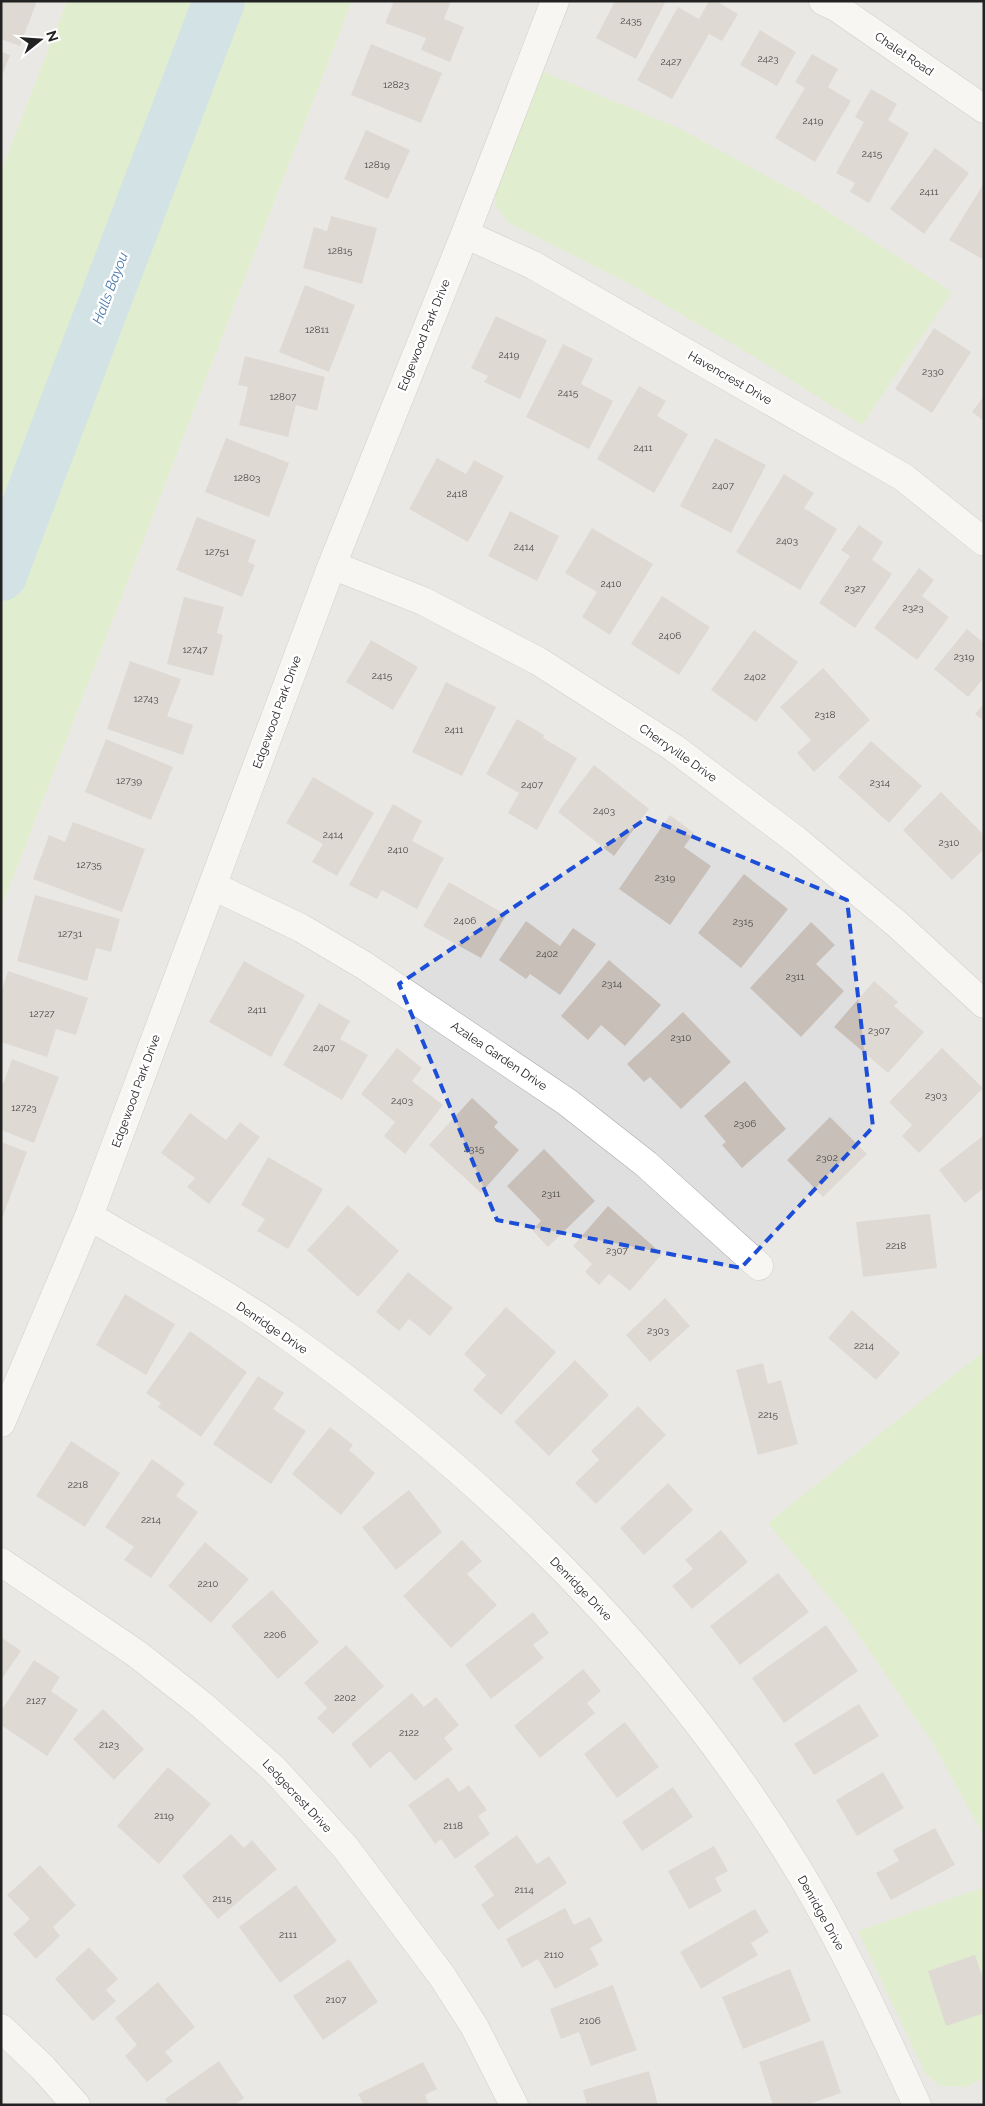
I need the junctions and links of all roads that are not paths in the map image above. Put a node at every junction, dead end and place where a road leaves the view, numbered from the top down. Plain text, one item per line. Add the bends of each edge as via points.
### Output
1 (555, 1) edge
2 (823, 1) edge
3 (984, 108) edge
4 (465, 234) junction
5 (984, 542) edge
6 (332, 565) junction
7 (213, 886) junction
8 (984, 1004) edge
9 (89, 1216) junction
10 (759, 1266) dead end
11 (1, 1423) edge
12 (1, 1562) edge
13 (1, 2028) edge
14 (76, 2105) edge
15 (514, 2105) edge
16 (917, 2105) edge

1 - 4 street, Edgewood Park Drive
2 - 3 street, Chalet Road
4 - 5 street, Havencrest Drive via 533,265 903,477
4 - 6 street, Edgewood Park Drive
6 - 7 street, Edgewood Park Drive
6 - 8 street, Cherryville Drive via 422,601 538,661 674,748 811,852 897,924
7 - 9 street, Edgewood Park Drive
7 - 10 street, Azalea Garden Drive via 301,928 365,966 559,1096 646,1164
9 - 11 street, Edgewood Park Drive
9 - 16 street, Denridge Drive via 236,1302 370,1397 478,1488 595,1602 683,1705 734,1771 793,1862 847,1959
12 - 15 street, Ledgecrest Drive via 137,1654 203,1706 274,1769 345,1848 442,1976 474,2026
13 - 14 street

